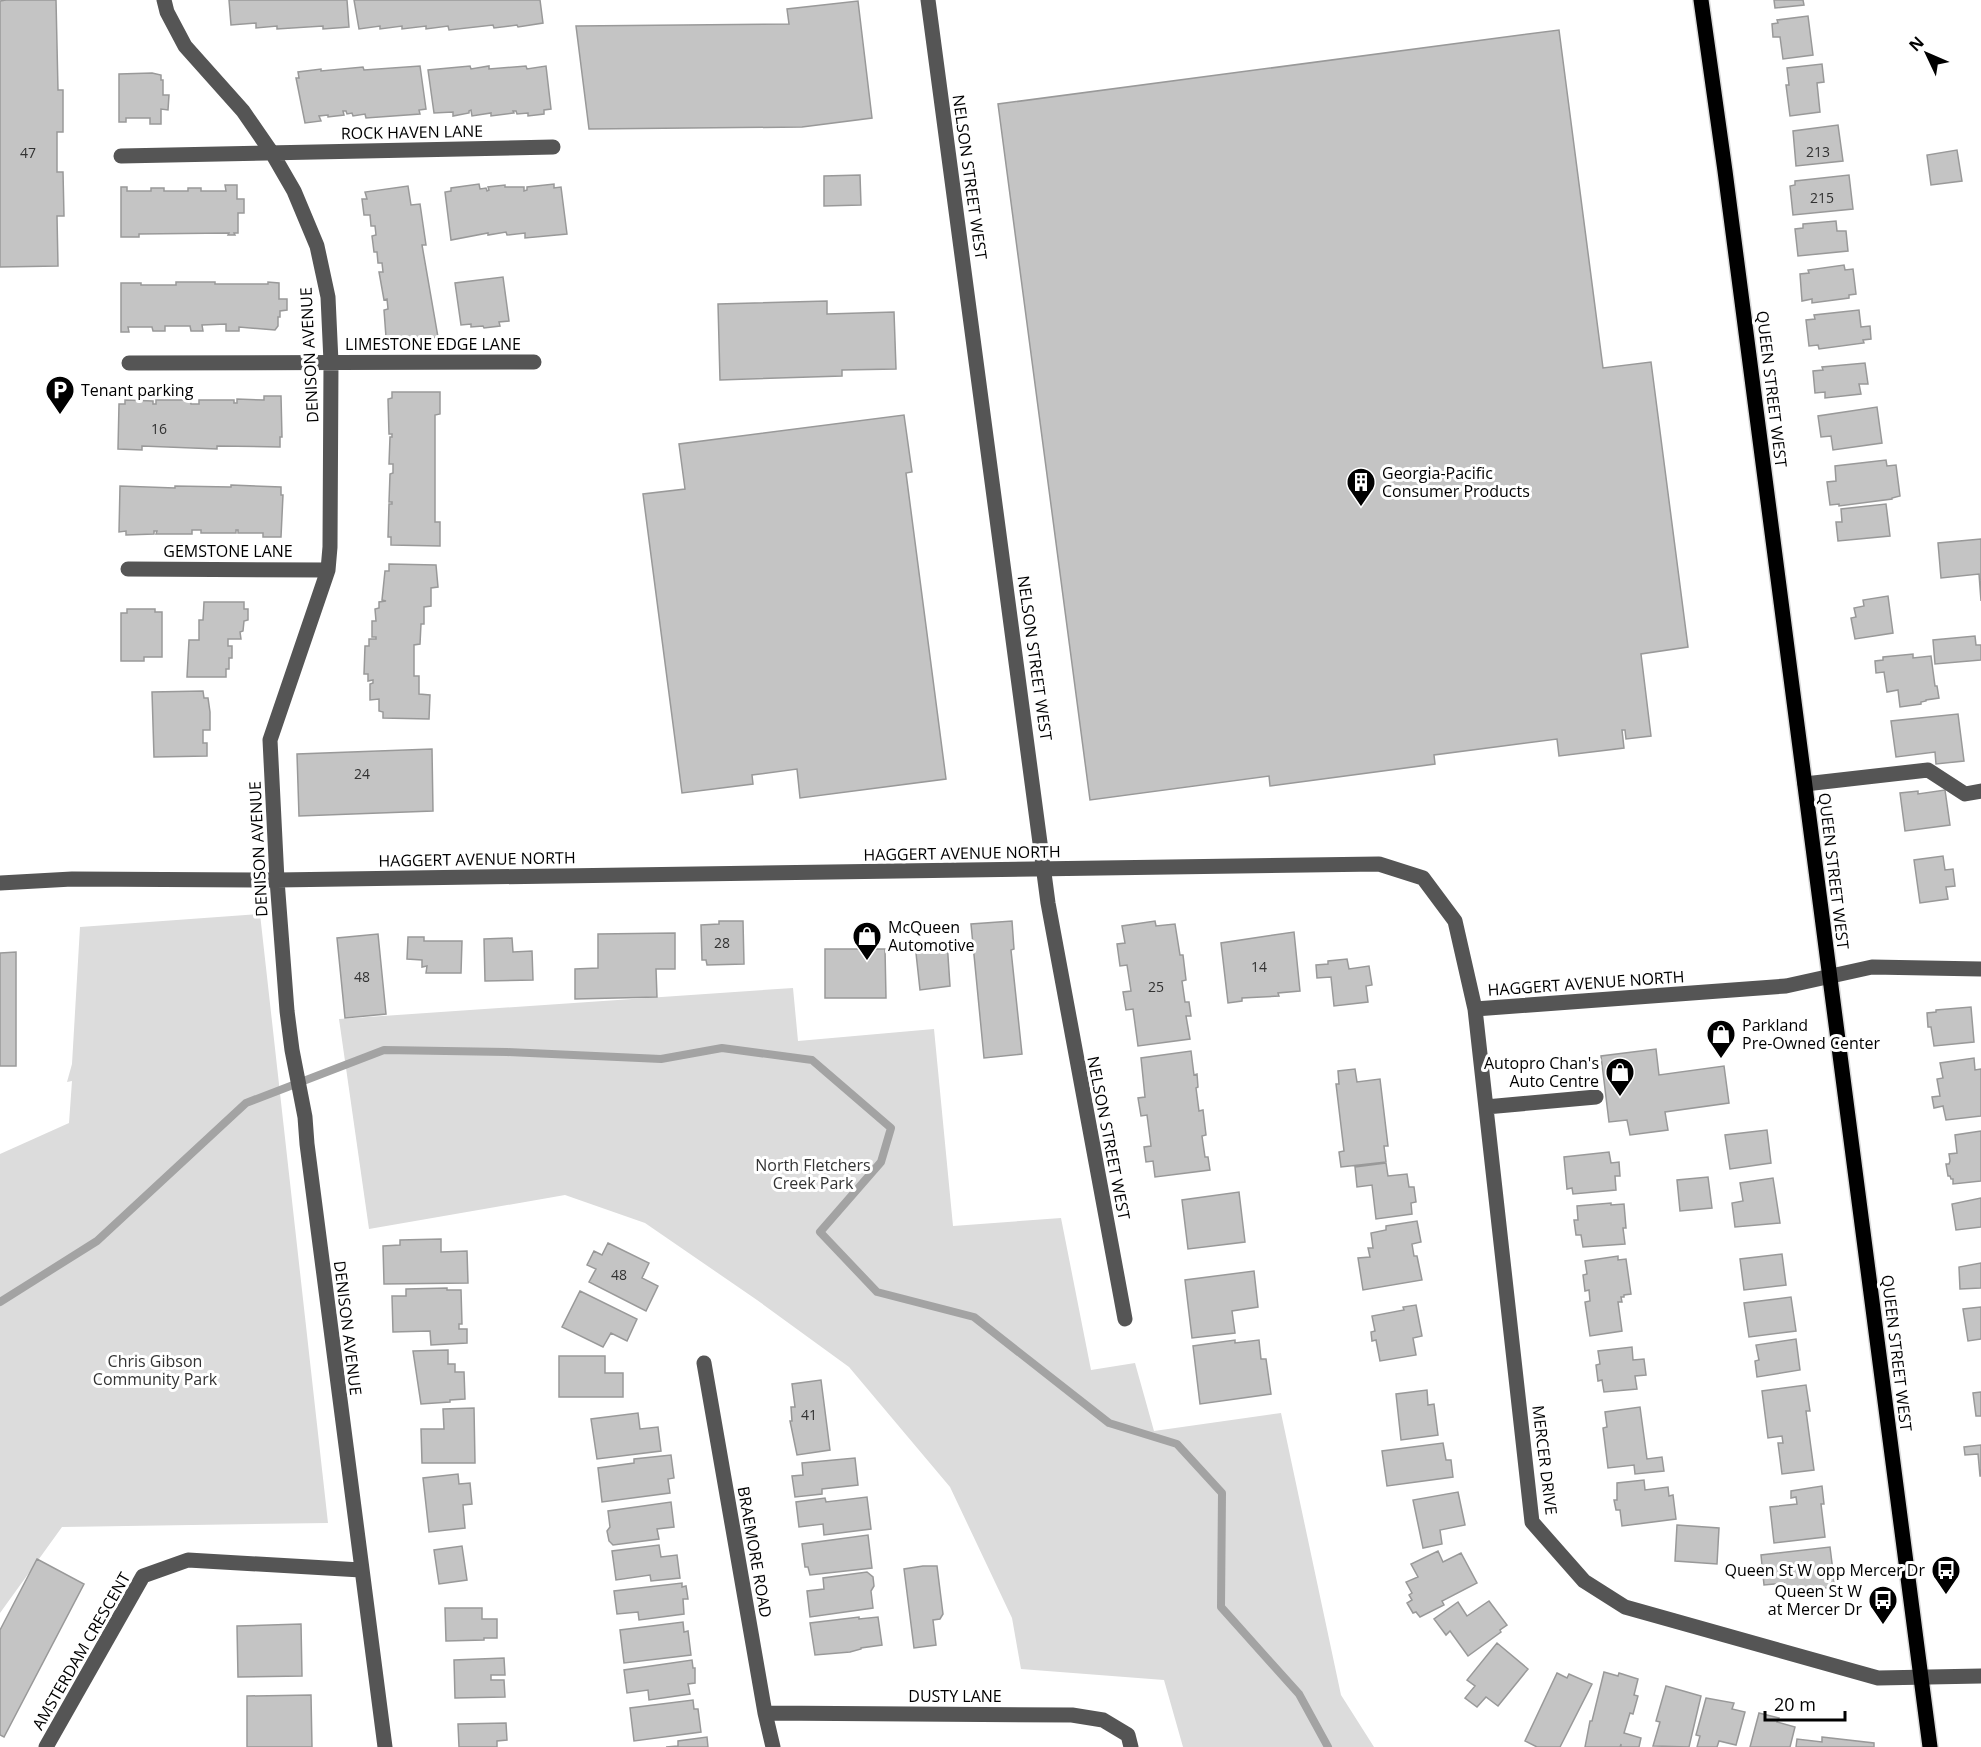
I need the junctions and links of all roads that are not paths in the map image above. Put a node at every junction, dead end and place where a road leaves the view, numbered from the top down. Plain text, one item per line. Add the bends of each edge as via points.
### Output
1 (164, 0) edge
2 (928, 0) edge
3 (1701, 0) edge
4 (553, 147) dead end
5 (272, 153) junction
6 (121, 156) dead end
7 (331, 362) junction
8 (534, 362) dead end
9 (129, 363) dead end
10 (128, 569) dead end
11 (328, 570) junction
12 (1805, 784) junction
13 (1981, 791) edge
14 (1044, 870) junction
15 (277, 880) junction
16 (0, 883) edge
17 (1981, 969) edge
18 (1829, 977) junction
19 (1475, 1009) junction
20 (1596, 1097) dead end
21 (1486, 1107) junction
22 (1125, 1318) dead end
23 (704, 1363) dead end
24 (360, 1570) junction
25 (1981, 1676) edge
26 (1922, 1677) junction
27 (765, 1713) junction
28 (46, 1747) edge
29 (385, 1747) edge
30 (773, 1747) edge
31 (1131, 1747) edge
32 (1930, 1747) edge

1 - 5 street, DENISON AVENUE via 185,46 243,111
2 - 14 street, NELSON STREET WEST
3 - 12 main road, QUEEN STREET WEST
4 - 5 street, ROCK HAVEN LANE
5 - 6 street, ROCK HAVEN LANE
5 - 7 street, DENISON AVENUE via 294,191 316,246 328,297
7 - 8 street, LIMESTONE EDGE LANE
7 - 9 street, LIMESTONE EDGE LANE
7 - 11 street, DENISON AVENUE
10 - 11 street, GEMSTONE LANE
11 - 15 street, DENISON AVENUE via 270,740
12 - 13 street via 1928,770 1965,794
12 - 18 main road, QUEEN STREET WEST
14 - 15 street, HAGGERT AVENUE NORTH
14 - 19 street, HAGGERT AVENUE NORTH via 1379,864 1423,878 1455,921
14 - 22 street, NELSON STREET WEST
15 - 16 street, HAGGERT AVENUE NORTH via 72,879
15 - 24 street, DENISON AVENUE via 287,1011 305,1118
17 - 18 street, HAGGERT AVENUE NORTH via 1872,968
18 - 19 street, HAGGERT AVENUE NORTH via 1786,986
18 - 26 main road, QUEEN STREET WEST
19 - 21 street, MERCER DRIVE
20 - 21 street
21 - 26 street, MERCER DRIVE via 1532,1522 1584,1581 1625,1607 1878,1678
23 - 27 street, BRAEMORE ROAD
24 - 28 street, AMSTERDAM CRESCENT via 188,1560 143,1576
24 - 29 street, DENISON AVENUE
25 - 26 street, MERCER DRIVE
26 - 32 main road, QUEEN STREET WEST
27 - 30 street, BRAEMORE ROAD
27 - 31 street, DUSTY LANE via 1072,1714 1103,1720 1128,1735

